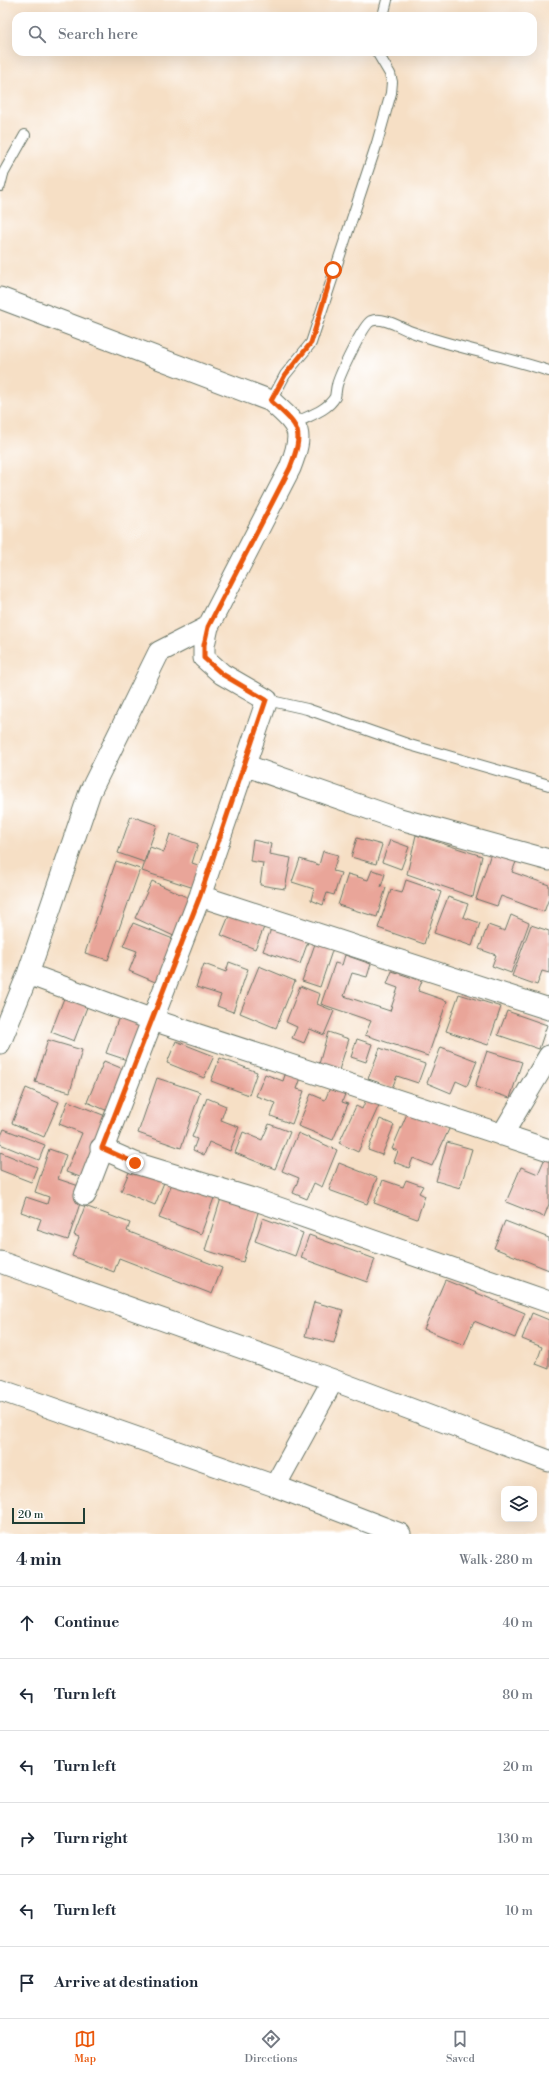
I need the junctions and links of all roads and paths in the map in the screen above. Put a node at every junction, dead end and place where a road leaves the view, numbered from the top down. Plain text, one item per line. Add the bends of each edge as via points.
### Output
1 (387, 0) edge
2 (384, 12) edge
3 (379, 56) edge
4 (25, 136) dead end
5 (0, 186) edge
6 (0, 298) edge
7 (549, 371) edge
8 (271, 401) junction
9 (295, 423) junction
10 (208, 627) junction
11 (266, 700) junction
12 (244, 765) junction
13 (549, 785) edge
14 (549, 860) edge
15 (200, 896) junction
16 (28, 974) junction
17 (549, 1009) edge
18 (153, 1020) junction
19 (0, 1043) edge
20 (549, 1056) edge
21 (502, 1135) junction
22 (102, 1148) junction
23 (549, 1150) edge
24 (85, 1195) dead end
25 (0, 1262) edge
26 (549, 1302) edge
27 (333, 1380) junction
28 (0, 1390) edge
29 (549, 1461) edge
30 (275, 1486) junction
31 (400, 1534) edge

1 - 2 lane
3 - 8 lane via 392,82 377,143 311,343 285,375
4 - 5 lane via 3,174
6 - 8 street
7 - 9 lane via 454,345 388,322 372,321 365,326 355,344 337,384 335,396 324,408
8 - 9 street
9 - 10 street via 298,435 297,450 290,468
10 - 11 street via 204,658 222,674
10 - 16 street via 159,652 90,792
11 - 12 street
11 - 13 lane via 307,708 410,745
12 - 14 street via 393,817
12 - 15 street
15 - 17 street
15 - 18 street
16 - 18 street
16 - 19 street
18 - 21 street
18 - 22 street
20 - 21 street
21 - 23 street
22 - 24 street
22 - 26 street via 135,1163 250,1198
25 - 27 street
27 - 29 street
27 - 30 street
28 - 30 street
30 - 31 street

